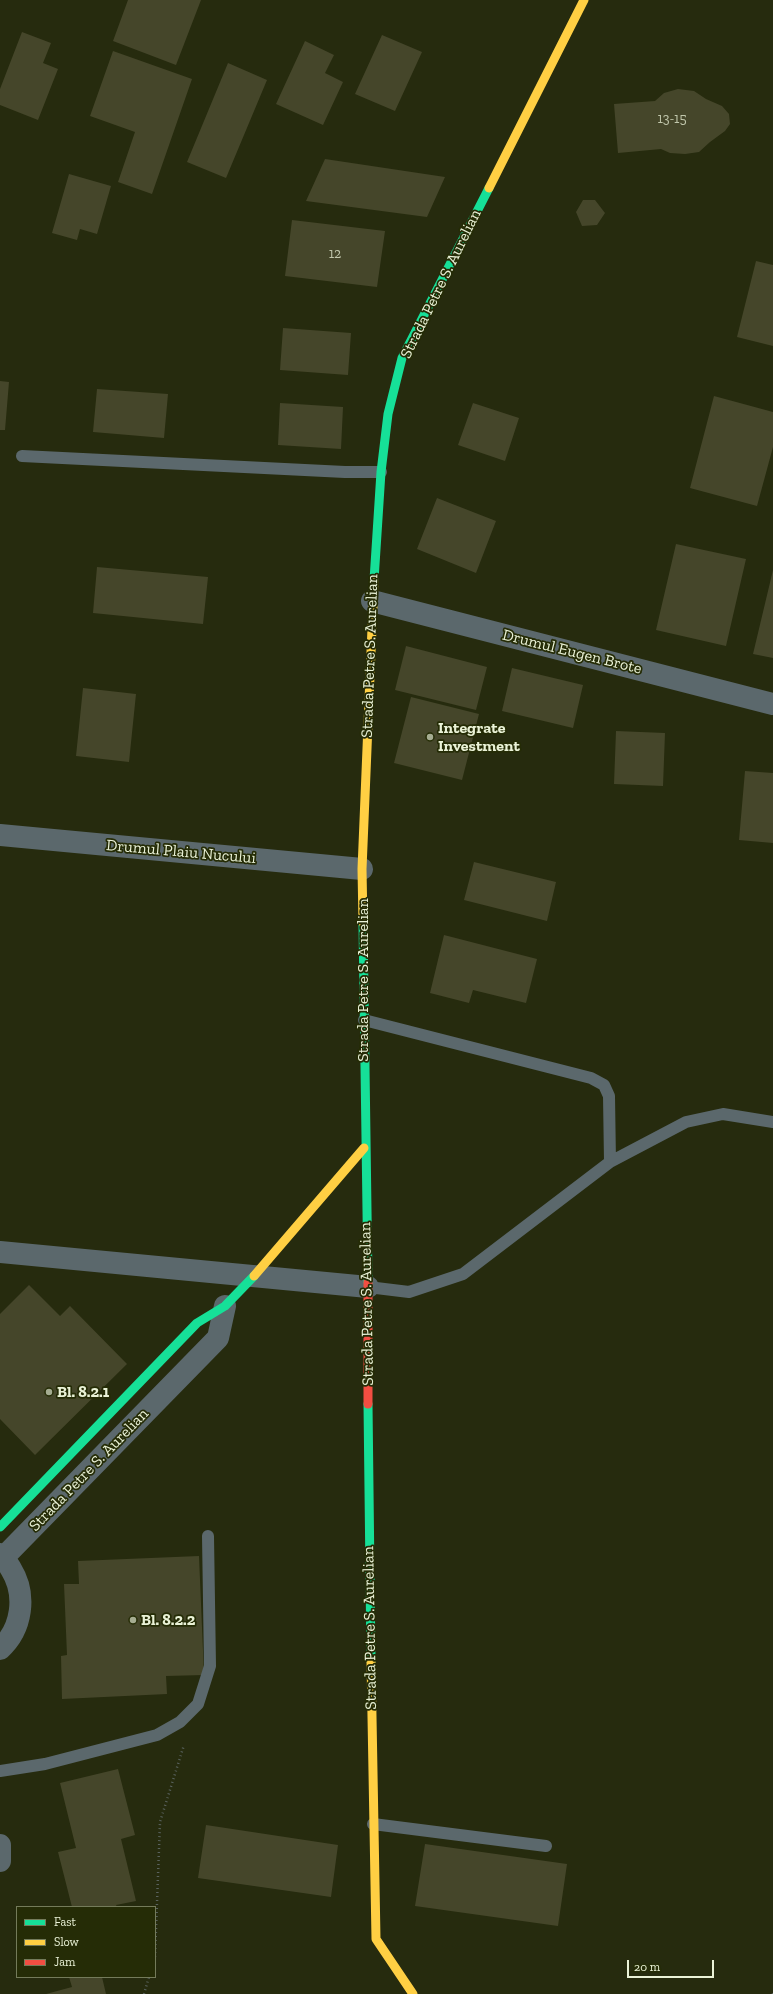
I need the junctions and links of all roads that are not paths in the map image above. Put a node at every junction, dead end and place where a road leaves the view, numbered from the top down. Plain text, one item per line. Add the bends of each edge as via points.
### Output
1 (584, 0) edge
2 (22, 456) dead end
3 (381, 472) junction
4 (372, 601) junction
5 (773, 704) edge
6 (0, 835) edge
7 (362, 869) junction
8 (364, 1020) junction
9 (773, 1122) edge
10 (364, 1148) junction
11 (610, 1162) junction
12 (0, 1252) edge
13 (254, 1278) junction
14 (368, 1287) junction
15 (225, 1306) junction
16 (0, 1527) edge
17 (208, 1536) dead end
18 (1, 1557) edge
19 (0, 1649) edge
20 (0, 1771) edge
21 (374, 1824) junction
22 (0, 1845) edge
23 (546, 1846) dead end
24 (0, 1861) edge
25 (413, 1994) edge

1 - 3 street, Strada Petre S. Aurelian via 402,358 388,414
2 - 3 lane
3 - 4 street, Strada Petre S. Aurelian
4 - 5 street, Drumul Eugen Brote
4 - 7 street, Strada Petre S. Aurelian
6 - 7 street, Drumul Plaiu Nucului
7 - 8 street, Strada Petre S. Aurelian
8 - 10 street, Strada Petre S. Aurelian
8 - 11 lane via 591,1078 604,1085 608,1096
9 - 11 lane via 723,1114 686,1122
10 - 13 street
10 - 14 street, Strada Petre S. Aurelian
11 - 14 lane via 463,1274 409,1292
12 - 13 street
13 - 14 street
13 - 15 street
14 - 21 street, Strada Petre S. Aurelian via 368,1531
15 - 16 street, Strada Petre S. Aurelian via 197,1323
15 - 18 street, Strada Petre S. Aurelian via 218,1338
17 - 20 lane via 210,1666 198,1704 180,1722 157,1735 45,1764
18 - 19 street via 16,1577 21,1599 18,1622 8,1642
21 - 23 lane
21 - 25 street, Strada Petre S. Aurelian via 376,1939
22 - 24 street

